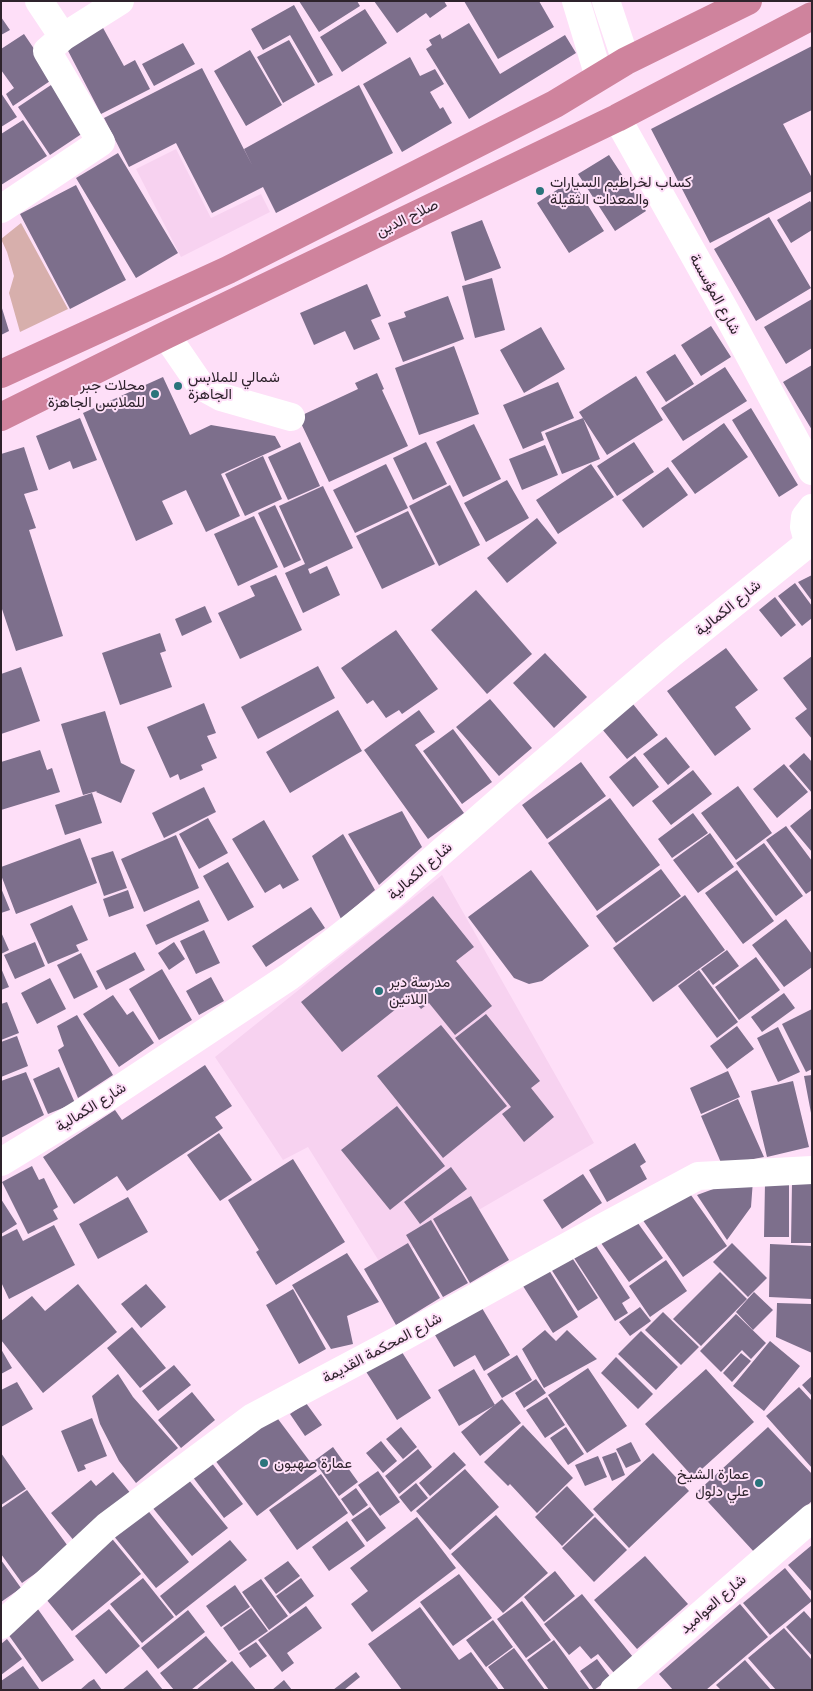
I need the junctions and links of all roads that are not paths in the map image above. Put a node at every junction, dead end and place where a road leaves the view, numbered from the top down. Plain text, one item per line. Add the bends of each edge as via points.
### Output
1 (39, 1) edge
2 (120, 1) edge
3 (576, 1) edge
4 (606, 1) edge
5 (748, 1) edge
6 (812, 16) edge
7 (63, 37) junction
8 (626, 61) junction
9 (599, 77) junction
10 (617, 118) junction
11 (1, 209) edge
12 (166, 335) junction
13 (1, 374) edge
14 (1, 417) edge
15 (291, 418) dead end
16 (812, 471) edge
17 (812, 508) edge
18 (811, 543) edge
19 (1, 1162) edge
20 (812, 1170) edge
21 (812, 1518) edge
22 (1, 1625) edge
23 (614, 1690) edge

1 - 7 street
2 - 7 street
3 - 9 street
4 - 8 street
5 - 8 highway
6 - 10 highway, صلاح الدين
7 - 11 street via 47,51 101,142
8 - 9 highway
9 - 13 highway via 555,104 228,270
10 - 12 highway, صلاح الدين
10 - 16 street, شارع المؤسسة
12 - 14 highway, صلاح الدين
12 - 15 street via 201,386 221,397
17 - 18 street via 804,522 805,533
18 - 19 street, شارع الكمالية via 671,654 389,898 290,976 106,1098
20 - 22 street, شارع المحكمة القديمة via 698,1176 253,1417 107,1526
21 - 23 street, شارع العواميد

